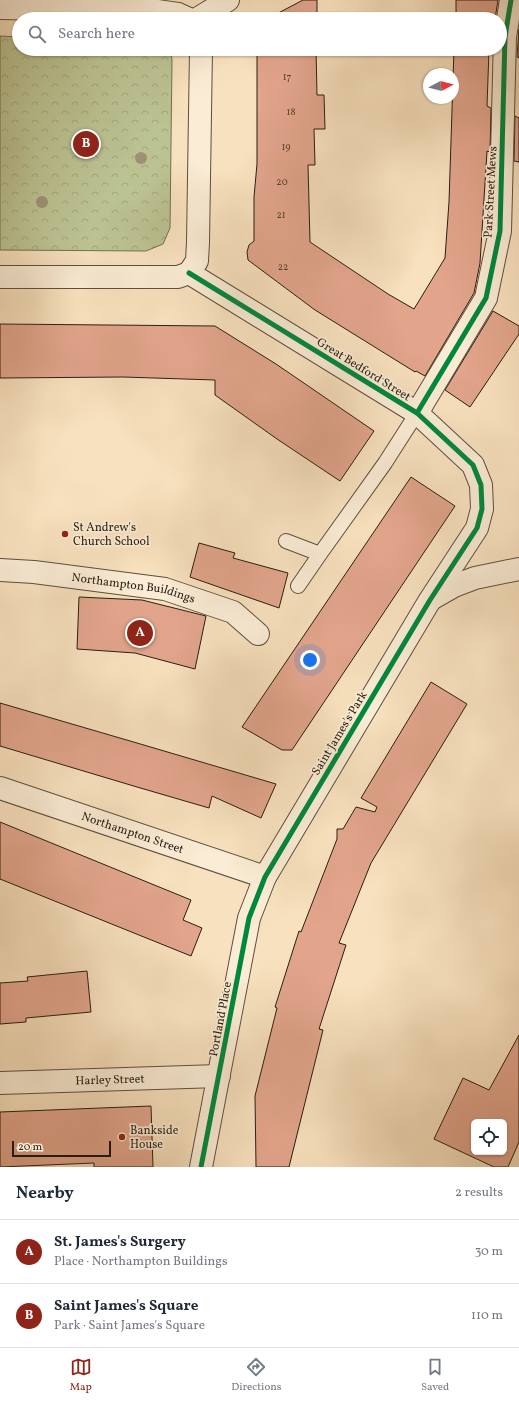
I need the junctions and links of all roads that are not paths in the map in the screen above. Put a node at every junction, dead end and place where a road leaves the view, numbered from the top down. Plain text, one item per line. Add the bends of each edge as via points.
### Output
1 (228, 0) edge
2 (511, 0) edge
3 (0, 8) edge
4 (164, 12) edge
5 (208, 12) edge
6 (507, 25) edge
7 (201, 56) edge
8 (505, 56) edge
9 (189, 273) junction
10 (0, 277) edge
11 (417, 414) junction
12 (286, 541) dead end
13 (320, 554) junction
14 (519, 569) edge
15 (0, 570) edge
16 (298, 586) dead end
17 (430, 600) junction
18 (258, 634) dead end
19 (0, 788) edge
20 (265, 877) junction
21 (219, 1076) junction
22 (0, 1083) edge
23 (201, 1167) edge

1 - 5 street
2 - 6 street, Park Street Mews
3 - 4 street
7 - 9 street via 197,261
8 - 11 street, Park Street Mews via 500,231 486,298
9 - 10 street via 178,277
9 - 11 street, Great Bedford Street
11 - 13 lane via 385,464
11 - 17 street, Great Bedford Street via 473,465 481,485 482,509 477,528
12 - 13 lane
13 - 16 lane
14 - 17 street, Saint James's Park via 468,580
15 - 18 street, Northampton Buildings via 165,588 233,612
17 - 20 street, Saint James's Park
19 - 20 street, Northampton Street
20 - 21 street, Portland Place via 249,918
21 - 22 street, Harley Street
21 - 23 street, Portland Place

